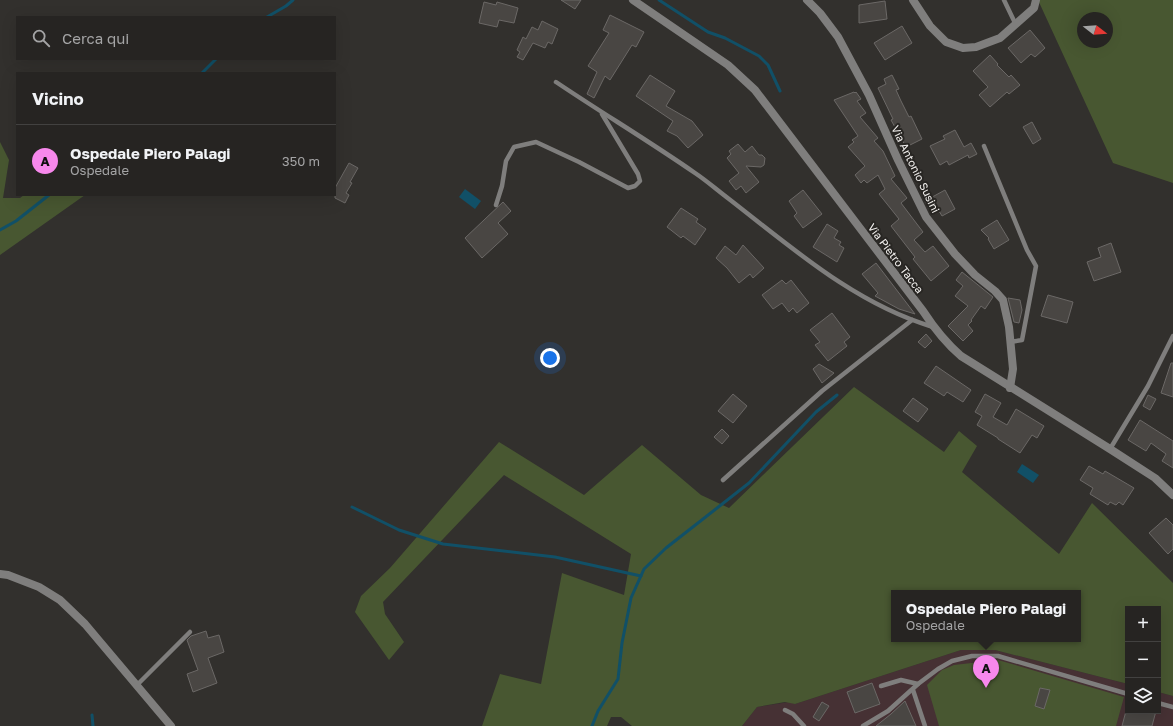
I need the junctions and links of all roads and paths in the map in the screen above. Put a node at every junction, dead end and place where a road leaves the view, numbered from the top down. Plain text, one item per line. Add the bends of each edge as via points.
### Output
1 (632, 0) edge
2 (807, 0) edge
3 (913, 0) edge
4 (1004, 0) edge
5 (1036, 0) edge
6 (1016, 25) junction
7 (556, 82) dead end
8 (602, 113) junction
9 (984, 146) dead end
10 (496, 205) dead end
11 (912, 320) junction
12 (933, 327) junction
13 (1173, 336) edge
14 (1010, 342) junction
15 (1010, 388) junction
16 (1110, 449) junction
17 (723, 480) dead end
18 (1173, 495) edge
19 (0, 574) edge
20 (190, 632) dead end
21 (918, 684) junction
22 (137, 685) junction
23 (881, 686) dead end
24 (913, 690) junction
25 (1125, 693) edge
26 (1161, 703) edge
27 (1173, 707) edge
28 (785, 710) dead end
29 (171, 726) edge
30 (804, 726) edge
31 (863, 726) edge
32 (925, 726) edge

1 - 12 street, Via Pietro Tacca via 728,65 756,90
2 - 14 street, Via Antonio Susini via 842,43 926,217 955,254 1003,300
3 - 6 street via 930,26 946,42 963,48 976,47 1000,38
4 - 6 lane
5 - 6 street via 1034,8
7 - 8 lane
8 - 10 lane via 638,174 640,181 635,186 628,188 536,142 514,146 506,161
8 - 11 lane via 696,173 814,265 872,301
9 - 14 lane via 1036,266 1022,340
11 - 12 lane
11 - 17 lane via 822,391
12 - 15 street, Via Pietro Tacca via 961,356
13 - 16 lane via 1148,386
14 - 15 street, Via Antonio Susini via 1013,369
15 - 16 street, Via Pietro Tacca
16 - 18 street, Via Pietro Tacca via 1155,478
19 - 22 street via 39,587 60,600 85,624
20 - 22 lane
21 - 23 lane via 901,680
21 - 24 lane
21 - 25 lane via 938,668 952,661 972,656 998,656
22 - 29 street
24 - 31 lane via 888,712
24 - 32 lane
26 - 27 lane
28 - 30 lane via 793,714

